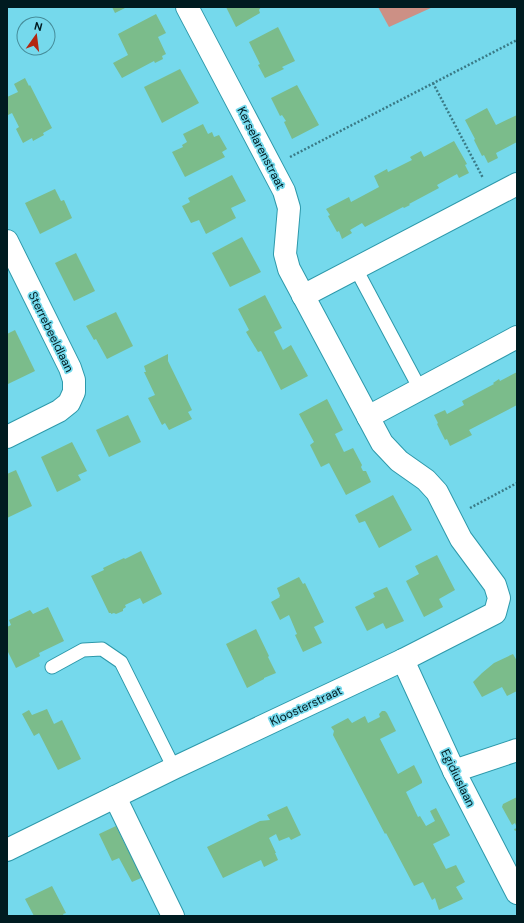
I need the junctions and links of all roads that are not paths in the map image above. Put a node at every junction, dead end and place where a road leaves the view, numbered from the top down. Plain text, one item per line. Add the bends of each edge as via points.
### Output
1 (188, 7) edge
2 (517, 184) edge
3 (7, 241) edge
4 (356, 269) junction
5 (303, 296) junction
6 (517, 337) edge
7 (420, 389) junction
8 (368, 417) junction
9 (7, 437) edge
10 (495, 613) joint
11 (404, 660) junction
12 (52, 667) dead end
13 (517, 750) edge
14 (174, 768) junction
15 (454, 771) junction
16 (115, 797) junction
17 (7, 850) edge
18 (517, 893) edge
19 (173, 916) edge

1 - 5 street, Kerselarenstraat via 284,191 289,208 285,254 289,269
2 - 4 street
3 - 9 street, Sterrebeeldlaan via 70,368 74,392 69,403 59,412
4 - 5 street
4 - 7 lane
5 - 8 street, Kerselarenstraat
6 - 7 street
7 - 8 street
8 - 10 street, Kerselarenstraat via 382,443 399,461 438,492 461,538 495,585 499,598
10 - 11 street, Kloosterstraat
11 - 14 street, Kloosterstraat
11 - 15 street, Egidiuslaan
12 - 14 lane via 83,650 102,648 121,662
13 - 15 street
14 - 16 street, Kloosterstraat
15 - 18 street, Egidiuslaan
16 - 17 street, Kloosterstraat
16 - 19 street

